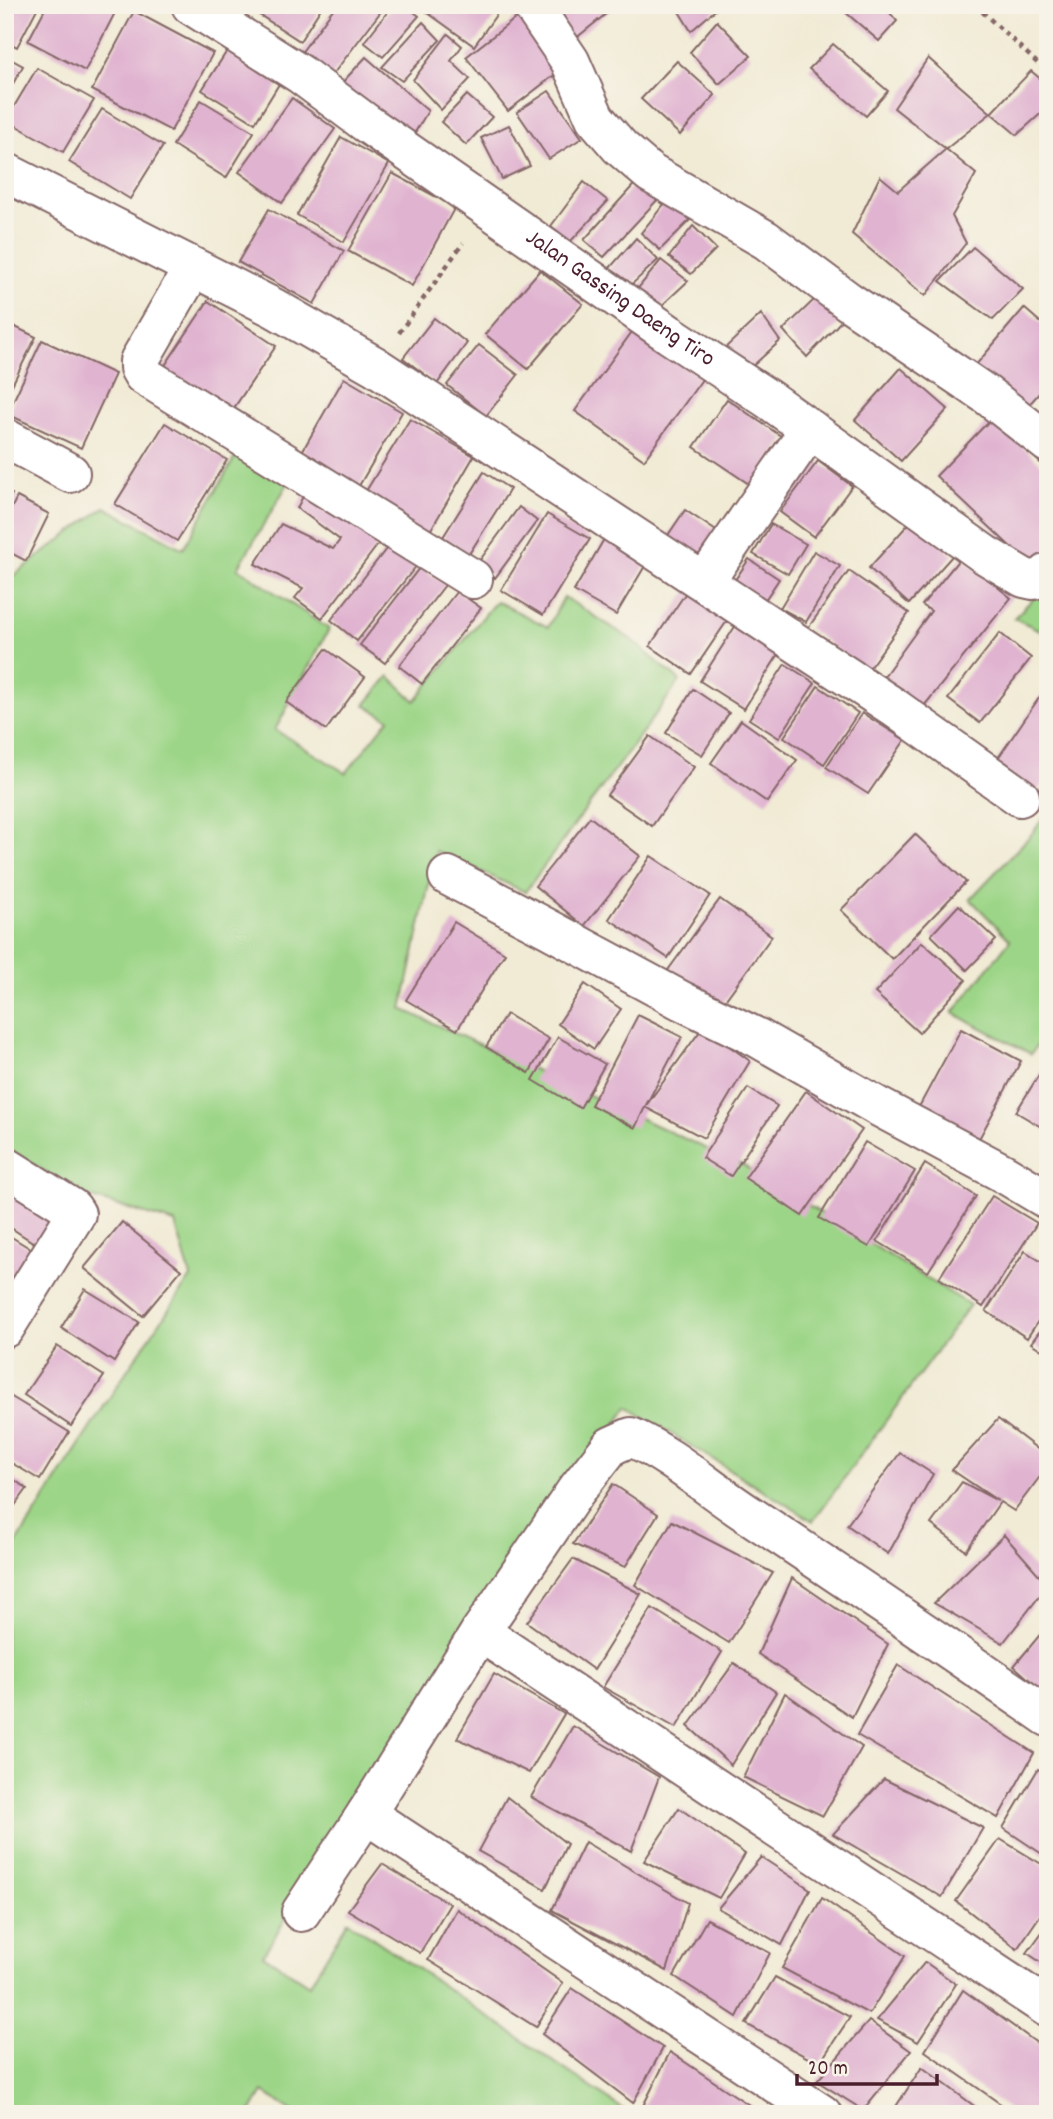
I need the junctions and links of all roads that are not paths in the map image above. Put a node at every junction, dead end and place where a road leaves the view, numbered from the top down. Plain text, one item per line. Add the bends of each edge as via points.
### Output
1 (191, 5) edge
2 (532, 5) edge
3 (5, 172) edge
4 (193, 268) junction
5 (810, 429) junction
6 (5, 438) edge
7 (1048, 443) edge
8 (70, 473) dead end
9 (1048, 573) edge
10 (473, 579) dead end
11 (705, 581) junction
12 (1020, 797) dead end
13 (448, 876) dead end
14 (5, 1166) edge
15 (1048, 1200) edge
16 (5, 1328) edge
17 (480, 1632) junction
18 (1048, 1717) edge
19 (366, 1814) junction
20 (301, 1912) dead end
21 (1048, 2008) edge
22 (821, 2114) edge

1 - 5 street, Jalan Gassing Daeng Tiro via 300,74
2 - 7 street via 570,61 595,118 650,173 766,240
3 - 4 street
4 - 10 street via 139,361 143,375
4 - 11 street via 375,366
5 - 9 street, Jalan Gassing Daeng Tiro via 1014,572 1033,580
5 - 11 street
6 - 8 street
11 - 12 street
13 - 15 street via 758,1038
14 - 16 street via 76,1214
17 - 18 street via 575,1492 611,1446 631,1437 676,1461 717,1494
17 - 19 street
17 - 21 street
19 - 20 street
19 - 22 street

